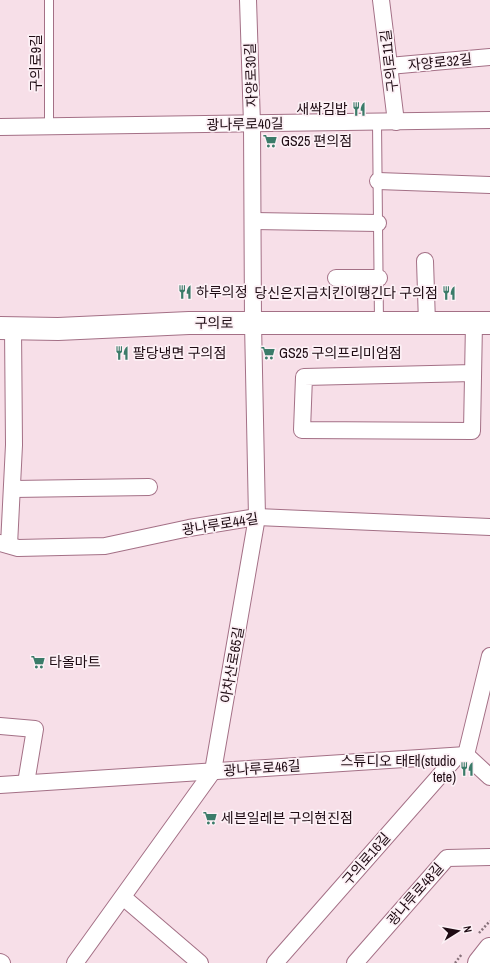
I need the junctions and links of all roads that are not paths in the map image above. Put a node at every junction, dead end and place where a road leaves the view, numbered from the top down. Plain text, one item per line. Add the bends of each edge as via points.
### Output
1 (49, 0) edge
2 (248, 0) edge
3 (381, 0) edge
4 (490, 57) edge
5 (389, 66) junction
6 (490, 120) edge
7 (377, 122) junction
8 (396, 122) junction
9 (252, 124) junction
10 (49, 126) junction
11 (0, 127) edge
12 (378, 181) junction
13 (490, 185) edge
14 (253, 222) junction
15 (378, 223) junction
16 (425, 261) dead end
17 (336, 278) dead end
18 (379, 278) junction
19 (253, 323) junction
20 (379, 323) junction
21 (427, 323) junction
22 (482, 323) edge
23 (7, 328) edge
24 (473, 373) junction
25 (149, 487) dead end
26 (13, 489) junction
27 (257, 517) junction
28 (490, 527) edge
29 (4, 544) edge
30 (490, 656) edge
31 (0, 726) edge
32 (462, 755) junction
33 (213, 771) junction
34 (490, 777) edge
35 (26, 783) junction
36 (0, 785) edge
37 (490, 857) edge
38 (123, 897) junction
39 (490, 949) edge
40 (75, 963) edge
41 (200, 963) edge
42 (275, 963) edge
43 (355, 963) edge
44 (479, 963) edge

1 - 10 lane, 구의로9길
2 - 9 street, 자양로30길
3 - 5 street, 구의로11길
4 - 5 street, 자양로32길
5 - 8 street, 구의로11길
6 - 8 street, 광나루로40길
7 - 8 street, 광나루로40길
7 - 9 street, 광나루로40길
7 - 12 lane
9 - 10 street, 광나루로40길
9 - 14 street, 자양로30길
10 - 11 street, 광나루로40길
12 - 13 street
12 - 15 lane
14 - 15 street
14 - 19 street, 자양로30길
15 - 18 lane
16 - 21 street
17 - 18 street
18 - 20 lane
19 - 20 street, 구의로
19 - 23 street, 구의로
19 - 27 street, 아차산로65길
20 - 21 street, 구의로
21 - 22 street, 구의로
22 - 24 street
23 - 26 street via 15,392
24 - 24 street via 472,431 302,430 304,377
25 - 26 street
26 - 29 street
27 - 28 street, 광나루로44길
27 - 29 street, 광나루로44길 via 105,546 18,548
27 - 33 street, 아차산로65길
30 - 32 street, 구의로16길
31 - 35 street via 35,729
32 - 33 street, 광나루로46길
32 - 34 street
32 - 42 street, 구의로16길
33 - 35 street, 광나루로46길
33 - 38 street, 아차산로65길
35 - 36 street, 광나루로46길
37 - 43 street, 광나루로48길 via 447,858
38 - 40 street, 아차산로65길
38 - 41 street
39 - 44 street

